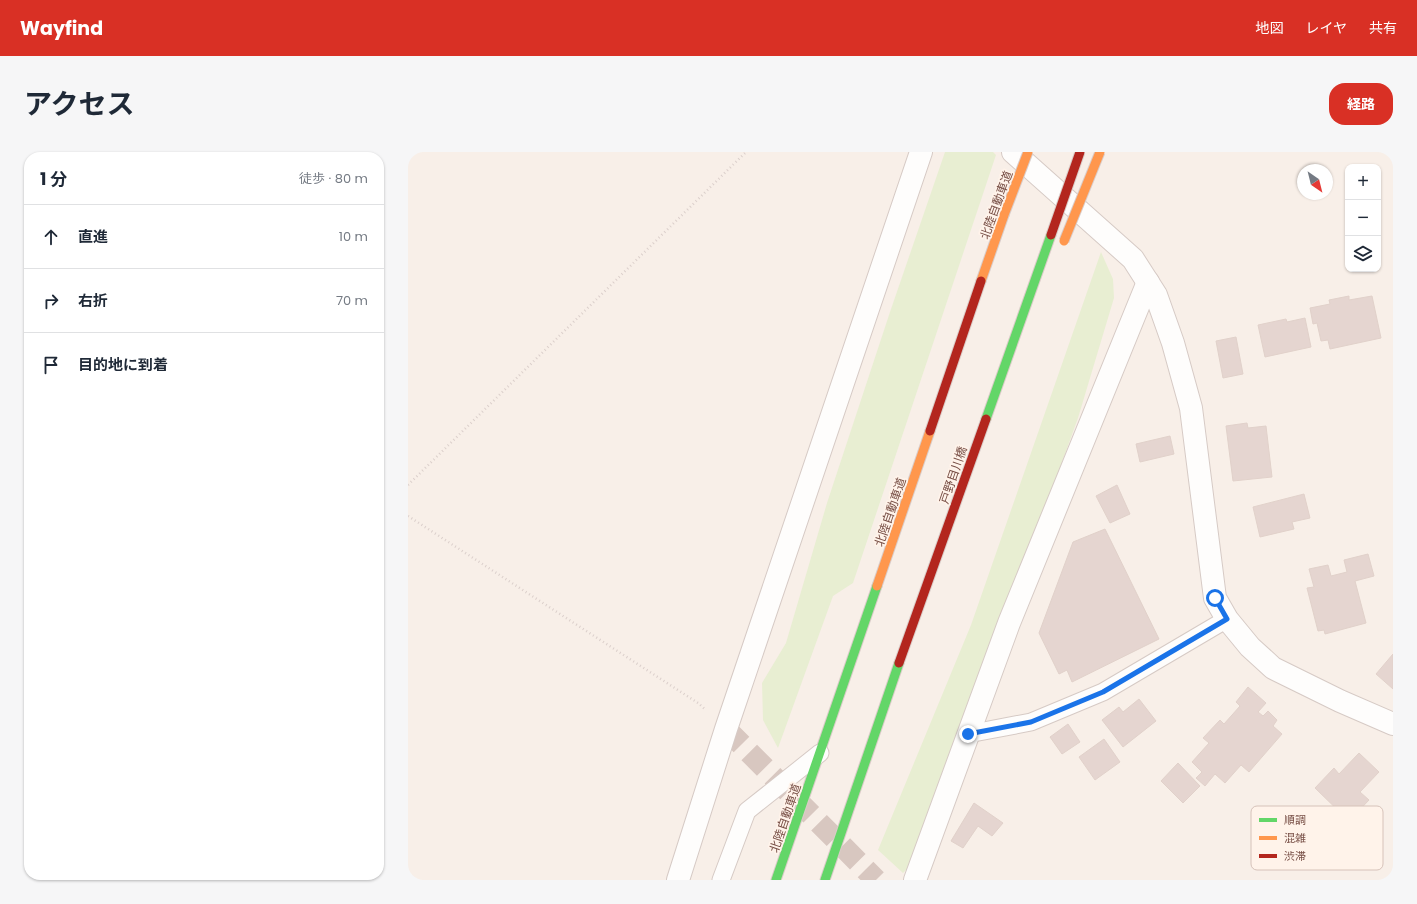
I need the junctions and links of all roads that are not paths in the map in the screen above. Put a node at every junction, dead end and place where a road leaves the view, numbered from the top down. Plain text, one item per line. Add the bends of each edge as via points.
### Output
1 (922, 152) edge
2 (1013, 152) edge
3 (1023, 152) edge
4 (1028, 152) edge
5 (1080, 152) edge
6 (1100, 152) edge
7 (1004, 215) junction
8 (1063, 245) dead end
9 (1148, 282) junction
10 (1227, 619) junction
11 (924, 622) dead end
12 (878, 724) junction
13 (1393, 724) edge
14 (968, 734) junction
15 (820, 753) junction
16 (678, 880) edge
17 (721, 880) edge
18 (776, 880) edge
19 (824, 880) edge
20 (915, 880) edge

1 - 16 street via 726,729
2 - 9 street via 1133,259
3 - 7 highway, bridge
4 - 7 highway, 北陸自動車道, bridge
5 - 12 highway, 戸野目川橋, bridge
6 - 8 highway, bridge
7 - 15 highway, 北陸自動車道
9 - 10 street via 1156,295 1173,343 1191,408 1215,598
9 - 14 street via 1009,623
10 - 13 street via 1250,647 1273,668
10 - 14 lane via 1103,692 1031,722
11 - 12 highway
12 - 19 highway
14 - 20 street
15 - 17 lane via 747,811
15 - 18 highway, 北陸自動車道

